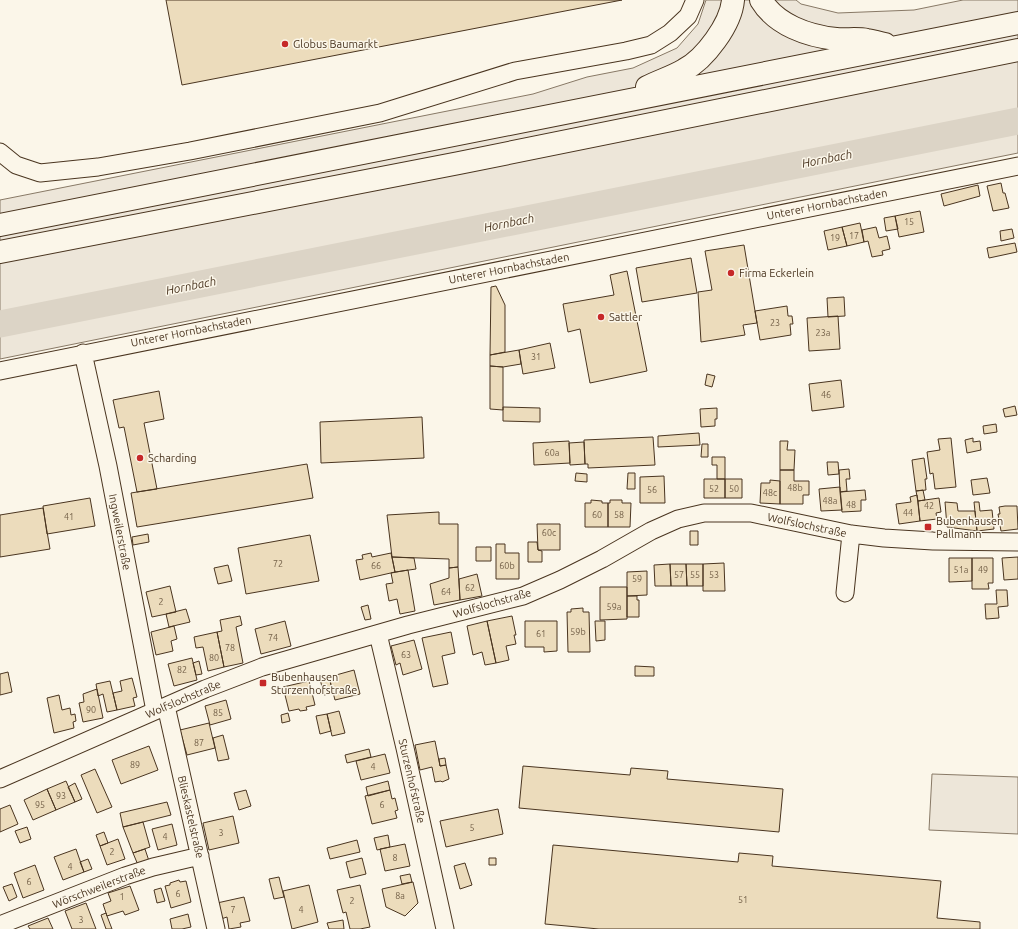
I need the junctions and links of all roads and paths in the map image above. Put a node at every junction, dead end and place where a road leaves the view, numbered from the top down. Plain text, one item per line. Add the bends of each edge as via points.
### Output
1 (695, 0) edge
2 (733, 0) edge
3 (761, 0) edge
4 (1018, 23) edge
5 (898, 47) junction
6 (1018, 50) edge
7 (613, 102) junction
8 (5, 156) edge
9 (1018, 166) edge
10 (0, 225) edge
11 (0, 252) edge
12 (83, 353) junction
13 (0, 370) edge
14 (851, 534) junction
15 (1018, 542) edge
16 (845, 593) dead end
17 (378, 634) junction
18 (160, 709) junction
19 (0, 779) edge
20 (200, 856) junction
21 (0, 926) edge
22 (216, 929) edge
23 (445, 929) edge

1 - 8 street via 688,16 670,33 651,45 515,71 380,113 98,167 40,173 16,165
2 - 7 highway via 721,33 708,50 685,70
3 - 5 highway via 773,15 810,35 866,40
4 - 5 highway
5 - 7 highway
6 - 11 highway via 460,163
7 - 10 highway
9 - 12 street, Unterer Hornbachstaden
12 - 13 street, Unterer Hornbachstaden
12 - 18 street, Ingweilerstraße
14 - 15 street, Wolfslochstraße via 933,541
14 - 16 street
14 - 17 street, Wolfslochstraße via 751,513 698,514 678,519 651,531 595,563 523,596
17 - 18 street, Wolfslochstraße via 262,667
17 - 23 street, Sturzenhofstraße
18 - 19 street, Wolfslochstraße
18 - 20 street, Blieskastelstraße
20 - 21 street, Wörschweilerstraße via 125,876
20 - 22 street, Blieskastelstraße

